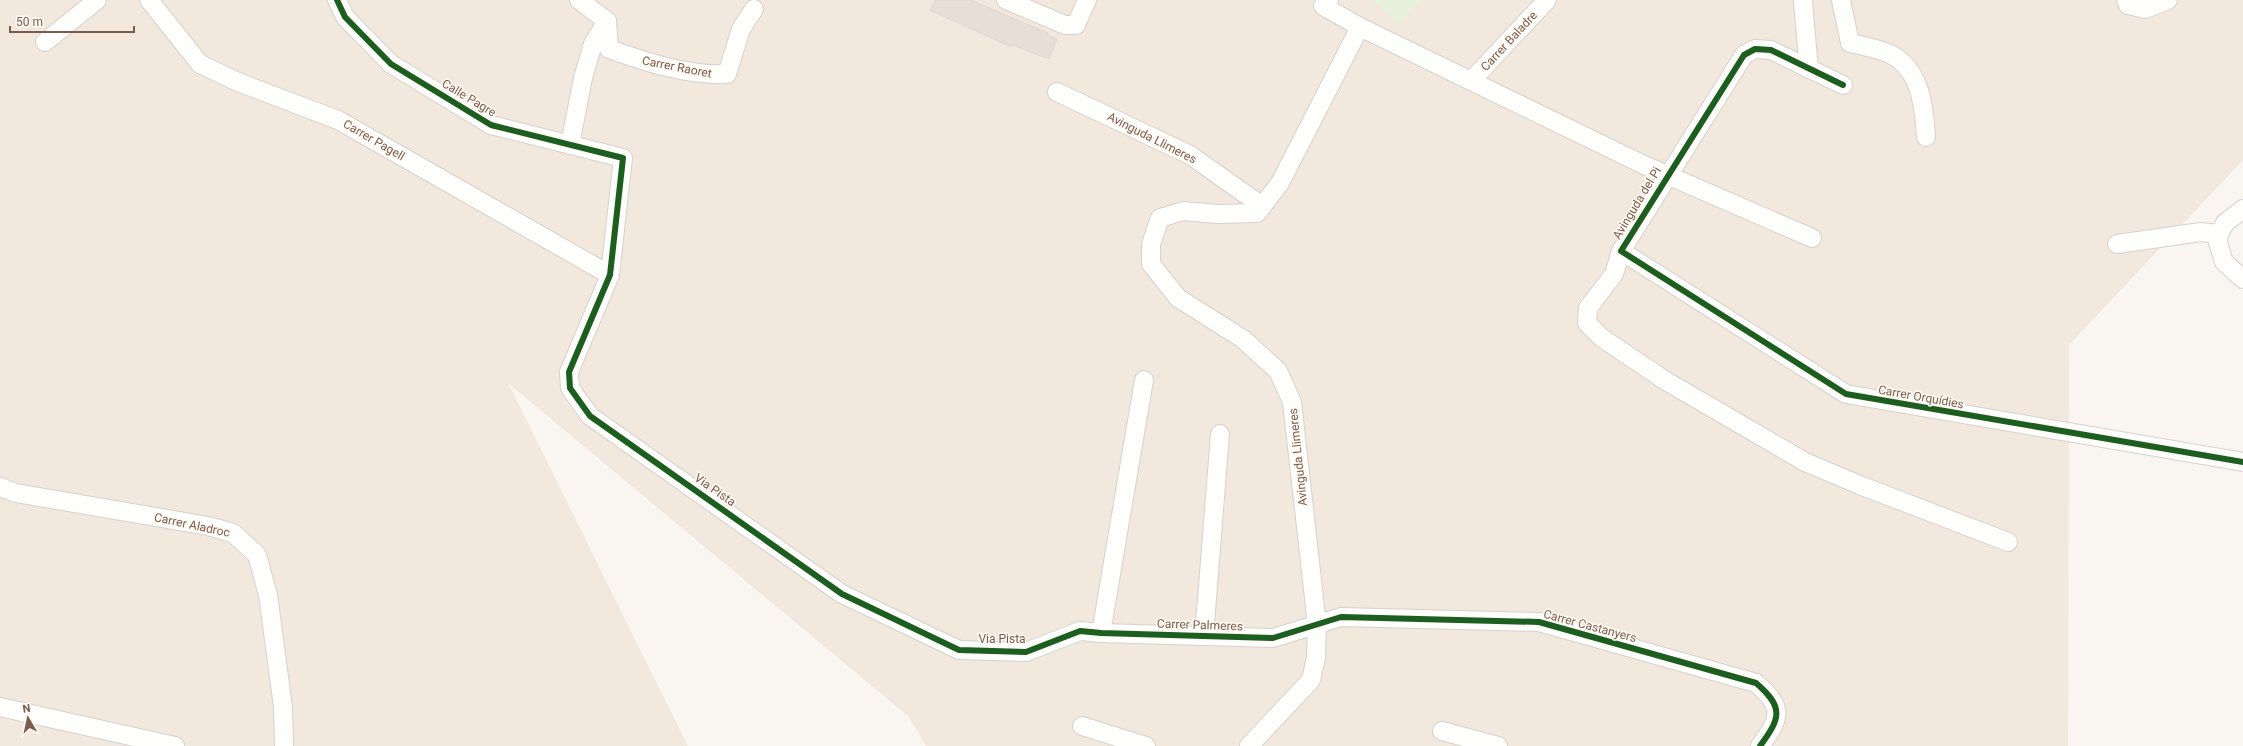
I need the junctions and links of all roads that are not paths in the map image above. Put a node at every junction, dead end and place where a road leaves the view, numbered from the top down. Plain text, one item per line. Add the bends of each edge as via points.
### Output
1 (97, 0) edge
2 (148, 0) edge
3 (337, 0) edge
4 (579, 0) edge
5 (1006, 0) edge
6 (1087, 0) edge
7 (1547, 0) edge
8 (1841, 0) edge
9 (2126, 0) edge
10 (2168, 0) edge
11 (1321, 2) edge
12 (1803, 2) dead end
13 (754, 9) dead end
14 (607, 21) junction
15 (1360, 27) junction
16 (46, 42) dead end
17 (1809, 69) junction
18 (1471, 81) junction
19 (1843, 85) dead end
20 (1057, 92) dead end
21 (1926, 137) dead end
22 (570, 145) junction
23 (624, 158) joint
24 (1666, 175) junction
25 (1262, 206) junction
26 (2243, 209) edge
27 (2219, 234) junction
28 (1812, 238) dead end
29 (2116, 244) dead end
30 (1621, 250) junction
31 (610, 275) junction
32 (2243, 279) edge
33 (1144, 380) dead end
34 (1846, 394) joint
35 (1220, 434) dead end
36 (2243, 462) edge
37 (0, 487) edge
38 (2008, 542) dead end
39 (1317, 624) junction
40 (1080, 631) joint
41 (1100, 633) junction
42 (1204, 636) junction
43 (0, 707) edge
44 (1082, 726) dead end
45 (1442, 731) dead end
46 (175, 746) edge
47 (284, 746) edge
48 (1146, 746) edge
49 (1249, 746) edge
50 (1498, 746) edge
51 (1760, 746) edge

1 - 16 street
2 - 31 street, Carrer Pagell via 200,64 238,82 338,120
3 - 22 street, Calle Pagre via 345,17 391,64 491,125
4 - 14 street
5 - 6 street via 1065,25 1076,25
7 - 18 street, Carrer Baladre
8 - 21 street via 1850,42 1891,55 1905,64 1914,77 1920,92
9 - 10 street via 2128,5 2145,9
11 - 15 street, Avinguda del Pi
12 - 17 street
13 - 14 street, Carrer Raoret via 741,29 728,74 714,75 643,61 609,49
14 - 22 street via 593,44
15 - 18 street, Avinguda del Pi
15 - 25 street, Avinguda Llimeres via 1280,183
17 - 19 street, Avinguda del Pi
17 - 24 street, Avinguda del Pi via 1770,50 1755,49 1744,55
18 - 24 street, Avinguda del Pi
20 - 25 street, Avinguda Llimeres via 1190,155
22 - 23 street, Calle Pagre
23 - 31 street, Via Pista
24 - 28 street, Avinguda del Pi
24 - 30 street, Avinguda del Pi
25 - 39 street, Avinguda Llimeres via 1257,213 1217,214 1183,211 1160,218 1151,244 1151,264 1178,298 1243,339 1278,371 1292,402
26 - 27 street via 2225,223
27 - 29 street via 2201,232
27 - 32 street via 2217,239 2224,262
30 - 34 street, Avinguda del Pi
30 - 38 street via 1614,274 1588,308 1587,323 1602,338 1666,381 1805,462
31 - 40 street, Via Pista via 569,372 570,388 590,416 842,594 959,650 1026,652
33 - 41 street
34 - 36 street, Carrer Orquídies
35 - 42 street, Carrer Palmeres
37 - 47 street, Carrer Aladroc via 16,493 233,533 257,555 268,595 282,707
39 - 42 street, Carrer Palmeres via 1273,638
39 - 49 street, Avinguda Llimeres via 1316,658 1311,680
39 - 51 street, Carrer Castanyers via 1341,617 1539,622 1756,683 1771,696 1776,711 1775,726
40 - 41 street, Carrer Palmeres
41 - 42 street, Carrer Palmeres
43 - 46 street
44 - 48 street
45 - 50 street

